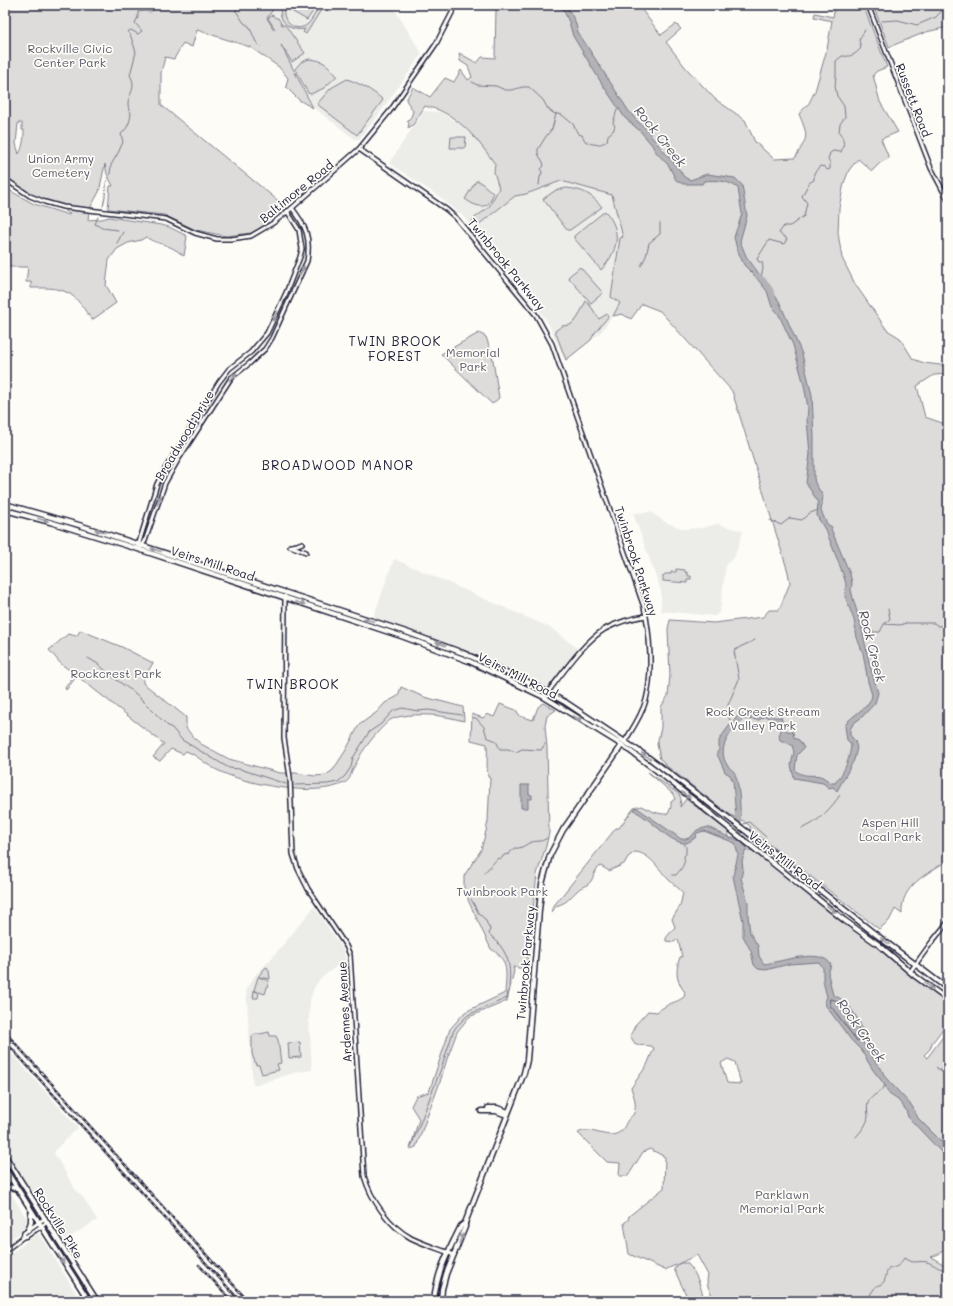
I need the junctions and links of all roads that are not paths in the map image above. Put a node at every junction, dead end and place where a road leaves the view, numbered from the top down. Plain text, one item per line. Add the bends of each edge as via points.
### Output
1 (456, 5) edge
2 (868, 5) edge
3 (359, 149) junction
4 (5, 180) edge
5 (948, 200) edge
6 (292, 208) junction
7 (287, 211) junction
8 (5, 504) edge
9 (5, 510) edge
10 (302, 543) dead end
11 (137, 544) junction
12 (142, 545) junction
13 (138, 549) junction
14 (306, 552) dead end
15 (285, 595) junction
16 (646, 616) junction
17 (406, 632) junction
18 (404, 637) junction
19 (548, 692) junction
20 (544, 697) junction
21 (624, 741) junction
22 (622, 745) junction
23 (948, 922) edge
24 (916, 964) junction
25 (910, 972) junction
26 (948, 989) edge
27 (948, 1000) edge
28 (488, 1108) dead end
29 (481, 1111) dead end
30 (508, 1114) junction
31 (5, 1156) edge
32 (5, 1169) edge
33 (9, 1175) junction
34 (16, 1188) junction
35 (30, 1209) junction
36 (46, 1220) junction
37 (465, 1223) junction
38 (39, 1224) junction
39 (28, 1230) junction
40 (23, 1237) junction
41 (5, 1251) edge
42 (448, 1253) junction
43 (454, 1255) junction
44 (89, 1301) edge
45 (97, 1301) edge
46 (434, 1301) edge
47 (441, 1301) edge

1 - 3 street, Baltimore Road via 436,44 390,111
2 - 5 street, Russett Road via 930,168
3 - 6 street, Baltimore Road
3 - 16 street, Twinbrook Parkway via 456,218 541,323 554,351
4 - 7 street, Baltimore Road via 30,196 63,208 166,219 195,233 217,239 251,236
6 - 7 street, Baltimore Road
12 -> 6 street, Broadwood Drive via 165,483 178,460 231,378 265,349 275,334 308,254 307,234 300,217
7 -> 11 street, Broadwood Drive via 299,230 302,249 286,293 267,333 219,382 165,469 155,490
11 -> 8 main road, Veirs Mill Road
9 -> 13 main road, Veirs Mill Road
10 - 14 street via 290,546
11 - 12 main road, Veirs Mill Road
11 - 13 street, Broadwood Drive
12 - 13 street, Broadwood Drive
15 -> 12 main road, Veirs Mill Road
13 - 15 main road, Veirs Mill Road
17 -> 15 main road, Veirs Mill Road
15 -> 18 main road, Veirs Mill Road
15 - 42 street, Ardennes Avenue via 284,738 290,777 294,854 308,889 350,955 364,1176 376,1202 395,1226 410,1237
16 - 19 street via 622,621 587,643
16 - 21 street, Twinbrook Parkway via 650,653 646,699 637,722
17 - 18 main road
19 -> 17 main road, Veirs Mill Road via 475,658
18 - 20 main road, Veirs Mill Road via 469,661
19 - 20 street
19 - 21 main road, Veirs Mill Road
20 -> 22 main road, Veirs Mill Road
21 - 22 main road, Twinbrook Parkway
24 -> 21 main road, Veirs Mill Road via 747,832
22 -> 25 main road, Veirs Mill Road
22 - 30 main road, Twinbrook Parkway via 563,830 550,856 542,884 528,1060
23 - 24 street
24 - 25 street
24 - 26 main road, Veirs Mill Road
25 -> 27 main road, Veirs Mill Road
28 - 30 main road via 497,1108
29 - 30 main road
30 - 37 main road, Twinbrook Parkway
31 - 36 main road, Rockville Pike
32 - 33 main road, Rockville Pike
33 - 34 main road, Rockville Pike
33 - 34 main road via 5,1187
34 - 35 main road, Rockville Pike
35 - 38 main road, Rockville Pike
35 - 39 main road via 31,1222
36 - 38 street
36 - 45 main road, Rockville Pike
37 - 42 main road, Twinbrook Parkway via 461,1226
43 -> 37 main road, Twinbrook Parkway
38 - 39 street
38 - 40 street
38 -> 44 main road, Rockville Pike
39 - 40 street
40 - 41 street
42 - 43 street, Ardennes Avenue
42 - 46 main road, Twinbrook Parkway via 438,1278
43 - 47 main road, Twinbrook Parkway

